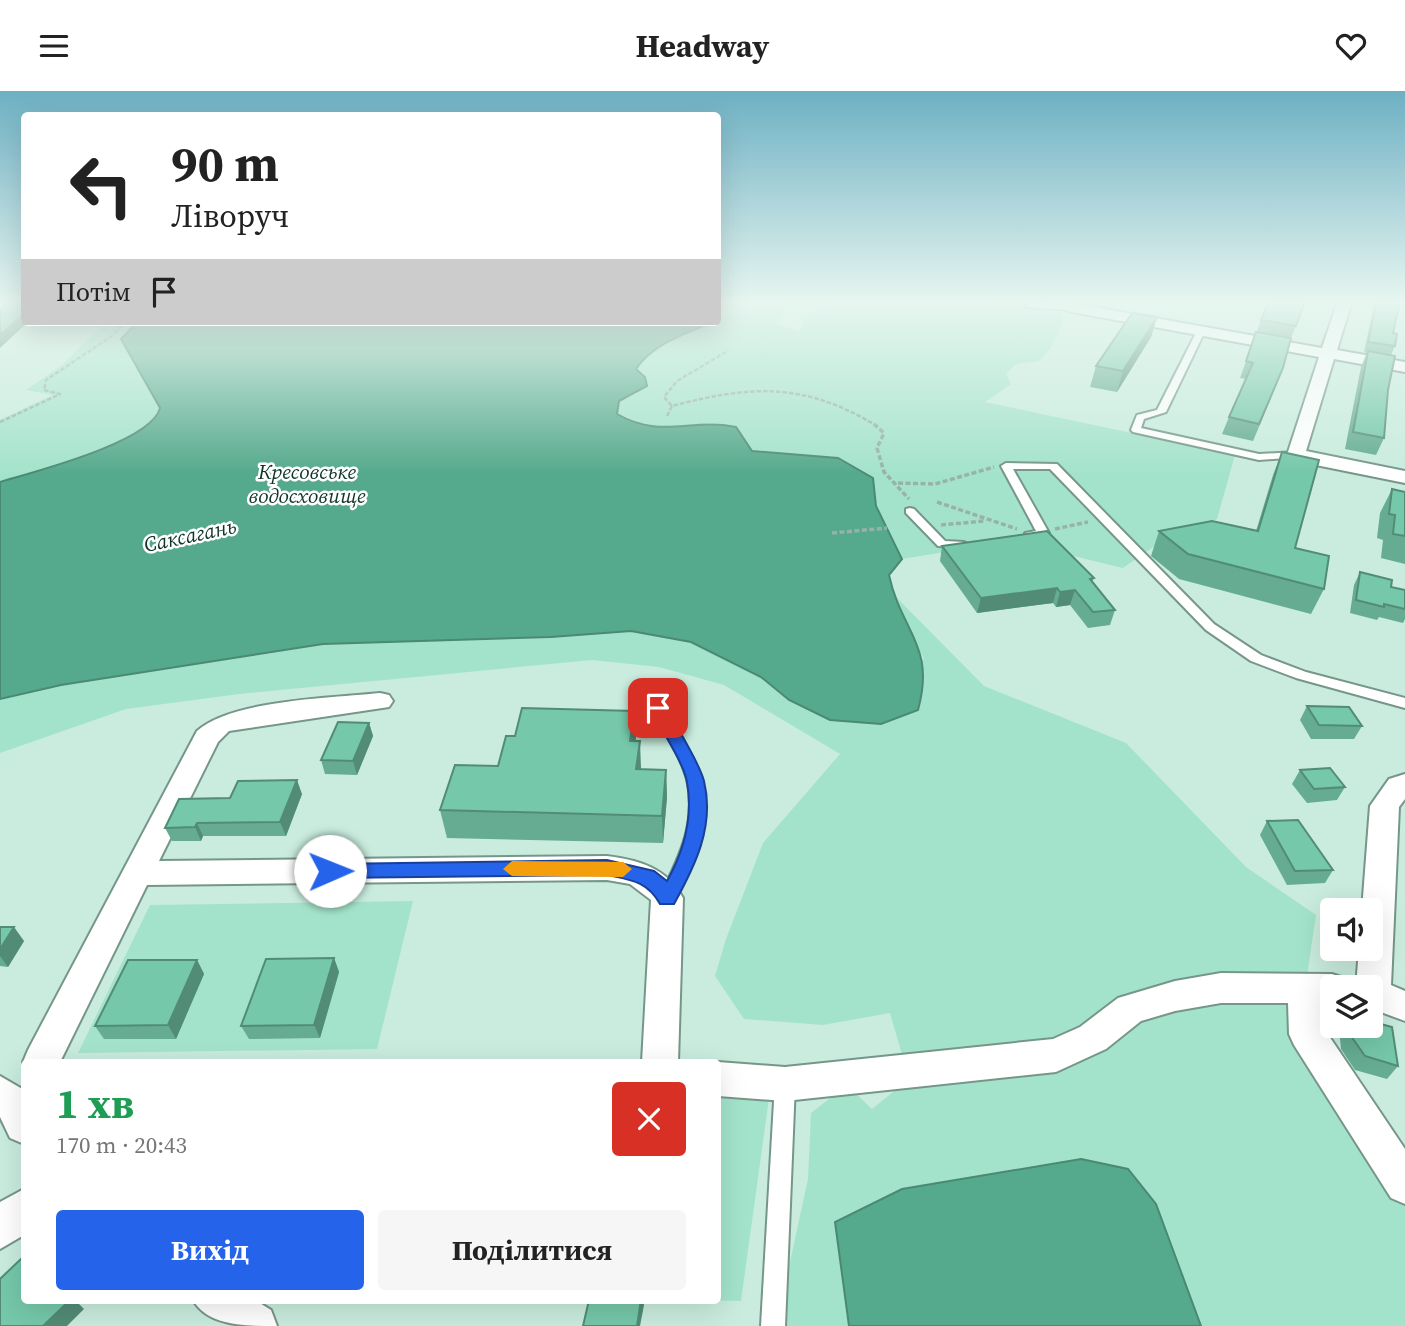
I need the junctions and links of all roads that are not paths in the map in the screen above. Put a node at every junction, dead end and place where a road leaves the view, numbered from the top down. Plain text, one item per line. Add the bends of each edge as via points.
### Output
1 (1187, 359) edge
2 (1327, 359) edge
3 (1356, 359) edge
4 (1405, 367) edge
5 (1296, 455) junction
6 (1405, 478) edge
7 (910, 511) road end
8 (1021, 537) edge
9 (980, 543) edge
10 (380, 701) dead end
11 (1405, 703) edge
12 (658, 708) dead end
13 (1405, 784) edge
14 (137, 873) junction
15 (667, 898) junction
16 (1373, 975) edge
17 (1319, 989) edge
18 (1383, 997) edge
19 (1405, 1006) edge
20 (43, 1059) edge
21 (660, 1059) edge
22 (721, 1079) edge
23 (785, 1084) junction
24 (1405, 1184) edge
25 (21, 1211) edge
26 (0, 1228) edge
27 (221, 1304) edge
28 (256, 1326) edge
29 (773, 1326) edge

1 - 5 lane via 1161,412 1140,418 1136,431 1259,457
2 - 5 street
3 - 4 street
5 - 6 street
7 - 9 lane via 946,546
8 - 11 lane via 1038,533 1006,466 1053,466 1210,627 1256,658
10 - 14 street via 220,725 207,737
12 - 15 lane via 695,780 697,825 687,863
13 - 16 street via 1385,806
14 - 15 street via 607,868 647,876
14 - 20 street
15 - 21 street
17 - 23 street via 1221,988 1175,996 1130,1009 1093,1038 1056,1055
17 - 24 street via 1307,1034
18 - 19 street
22 - 23 street
23 - 29 lane
25 - 26 street
27 - 28 street

